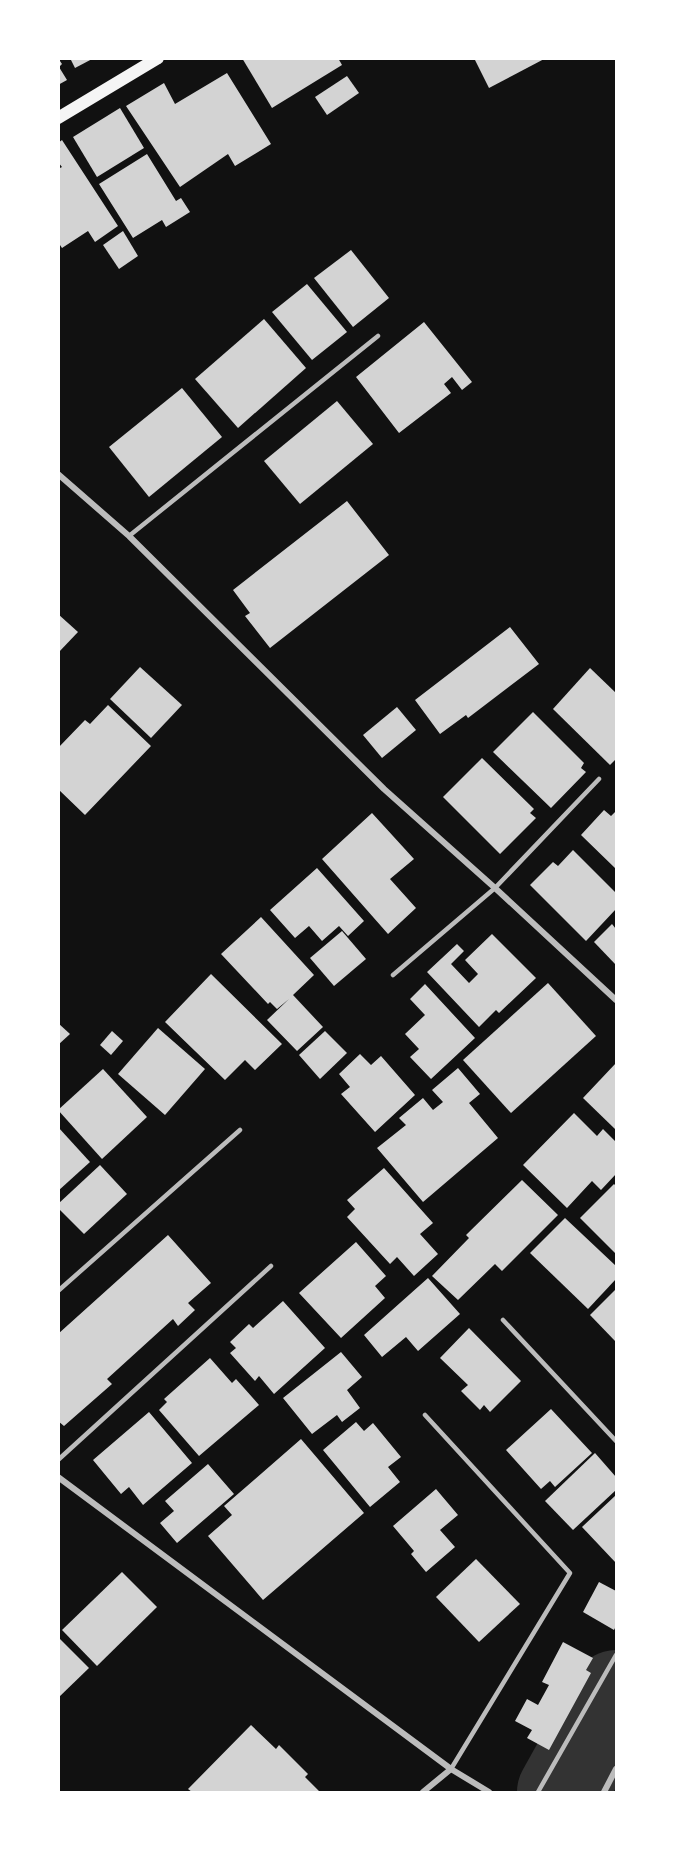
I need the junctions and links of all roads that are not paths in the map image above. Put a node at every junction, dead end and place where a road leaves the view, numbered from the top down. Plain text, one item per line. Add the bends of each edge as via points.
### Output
1 (158, 58) edge
2 (58, 118) edge
3 (378, 336) dead end
4 (58, 474) edge
5 (129, 536) junction
6 (599, 779) dead end
7 (495, 888) junction
8 (393, 975) dead end
9 (616, 1000) edge
10 (240, 1130) dead end
11 (271, 1266) dead end
12 (58, 1291) edge
13 (503, 1320) dead end
14 (425, 1414) dead end
15 (616, 1441) edge
16 (58, 1460) edge
17 (58, 1476) edge
18 (616, 1655) edge
19 (451, 1769) junction
20 (616, 1769) edge
21 (423, 1792) edge
22 (489, 1792) edge
23 (538, 1792) edge
24 (604, 1792) edge

1 - 2 main road
3 - 5 lane
4 - 5 street
5 - 7 street via 384,789
6 - 7 lane
7 - 8 lane
7 - 9 street
10 - 12 lane
11 - 16 lane
13 - 15 lane
14 - 19 lane via 570,1573
17 - 19 street
18 - 23 lane
19 - 21 street
19 - 22 street
20 - 24 street

